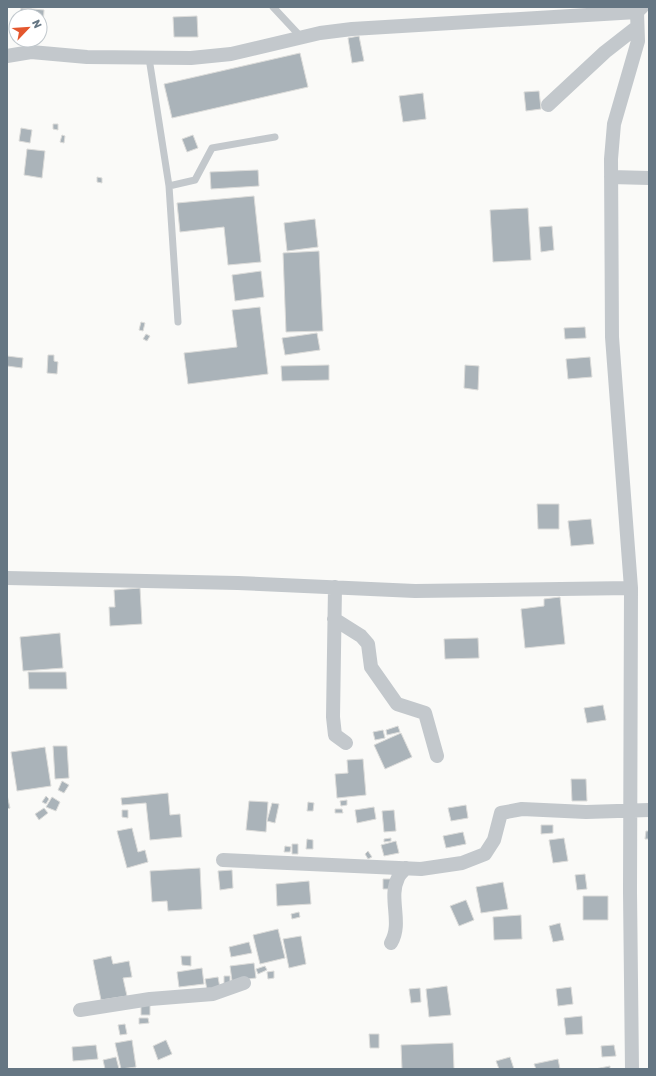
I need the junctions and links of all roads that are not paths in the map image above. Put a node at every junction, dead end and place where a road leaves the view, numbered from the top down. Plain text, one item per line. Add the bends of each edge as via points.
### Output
1 (274, 7) edge
2 (639, 15) edge
3 (301, 38) junction
4 (7, 56) edge
5 (150, 58) junction
6 (548, 105) dead end
7 (274, 137) dead end
8 (611, 177) junction
9 (649, 178) edge
10 (169, 186) junction
11 (178, 322) dead end
12 (7, 578) edge
13 (335, 587) junction
14 (631, 588) junction
15 (334, 619) junction
16 (346, 743) dead end
17 (437, 756) dead end
18 (649, 810) edge
19 (630, 812) junction
20 (223, 860) dead end
21 (406, 868) junction
22 (391, 943) dead end
23 (244, 983) dead end
24 (80, 1010) dead end
25 (632, 1069) edge

1 - 3 lane
2 - 3 street via 352,29
2 - 6 street
2 - 8 street via 638,41 614,124
3 - 5 street via 231,54 191,58
4 - 5 street via 31,52 87,57
5 - 10 lane
7 - 10 lane via 212,148 195,180
8 - 9 street
8 - 14 street via 612,337
10 - 11 lane
12 - 13 street
13 - 14 street via 415,591
13 - 15 street
14 - 19 street
15 - 16 street via 335,735
15 - 17 street via 361,636 368,644 371,667 397,704 425,714
18 - 19 street
19 - 21 street via 522,809 501,813 494,840 485,854 462,864 421,869
19 - 25 street
20 - 21 street
21 - 22 street via 397,878 396,935
23 - 24 street via 213,994 158,998

